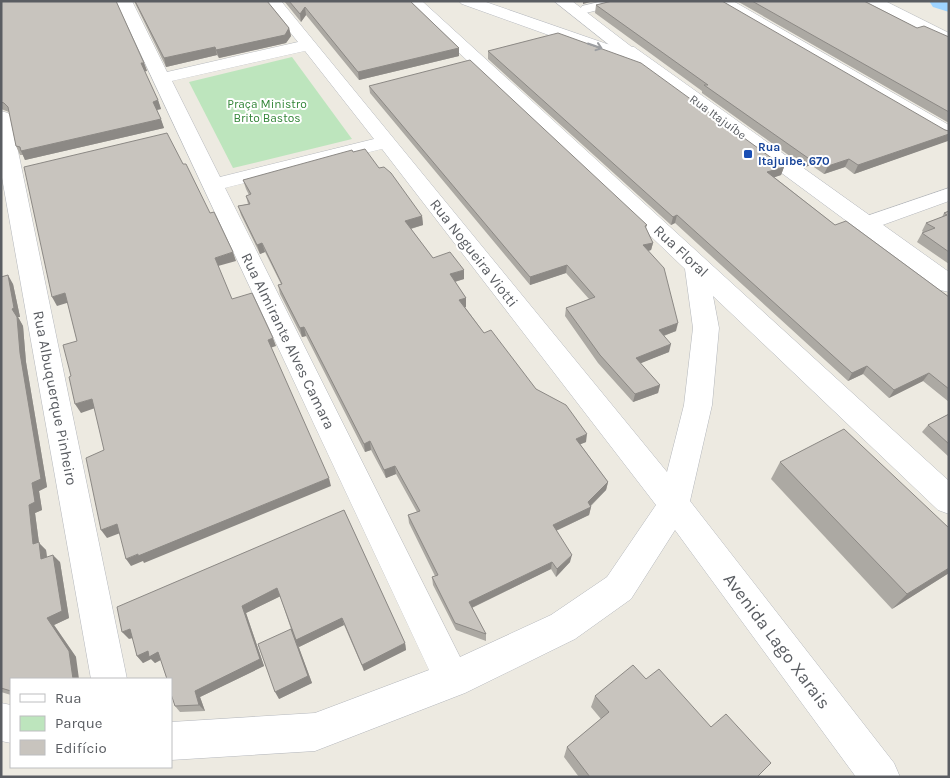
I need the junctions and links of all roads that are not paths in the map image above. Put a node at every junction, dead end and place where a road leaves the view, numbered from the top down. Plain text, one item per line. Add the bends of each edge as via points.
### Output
1 (124, 1) edge
2 (273, 1) edge
3 (413, 1) edge
4 (467, 1) edge
5 (491, 1) edge
6 (562, 1) edge
7 (618, 1) edge
8 (721, 1) edge
9 (873, 1) edge
10 (588, 16) junction
11 (949, 40) edge
12 (309, 45) junction
13 (628, 51) junction
14 (163, 78) junction
15 (1, 117) edge
16 (949, 133) edge
17 (386, 142) junction
18 (15, 171) edge
19 (212, 185) junction
20 (949, 194) edge
21 (866, 224) junction
22 (696, 265) junction
23 (949, 284) edge
24 (949, 501) edge
25 (674, 504) junction
26 (109, 678) edge
27 (452, 680) junction
28 (172, 741) edge
29 (880, 777) edge

1 - 14 street, Rua Almirante Alves Camara
2 - 12 street, Rua Nogueira Viotti
3 - 22 street, Rua Floral via 467,61
4 -> 13 street via 605,49
5 - 10 street via 559,24
6 - 10 street, Rua Itajuíbe
7 - 10 street
8 - 16 street
9 - 11 street
10 - 13 street, Rua Itajuíbe
12 - 14 street
12 - 17 street, Rua Nogueira Viotti via 356,89
13 - 21 street, Rua Itajuíbe
14 - 19 street, Rua Almirante Alves Camara via 176,132
15 - 18 street, Rua Albuquerque Pinheiro
17 - 19 street
17 - 25 street, Rua Nogueira Viotti
18 - 26 street, Rua Albuquerque Pinheiro
19 - 27 street, Rua Almirante Alves Camara
20 - 21 street
21 - 23 street, Rua Itajuíbe
22 - 24 street, Rua Floral
22 - 25 street via 706,328 698,405
25 - 27 street via 620,588 563,627
25 - 29 street, Avenida Lago Xarais
27 - 28 street via 315,732

